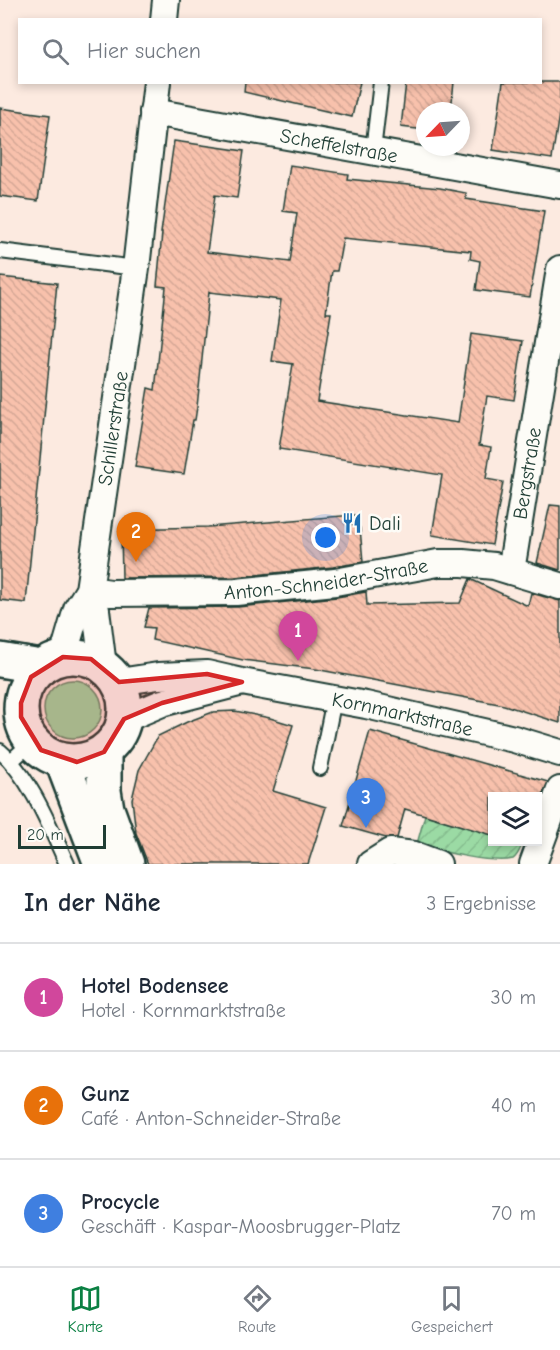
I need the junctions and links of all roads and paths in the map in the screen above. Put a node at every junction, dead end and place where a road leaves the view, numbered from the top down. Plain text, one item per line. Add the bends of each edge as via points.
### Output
1 (166, 0) edge
2 (164, 18) edge
3 (157, 84) edge
4 (381, 84) edge
5 (153, 112) junction
6 (373, 151) junction
7 (560, 185) edge
8 (0, 251) edge
9 (136, 268) junction
10 (560, 269) edge
11 (550, 382) edge
12 (511, 571) junction
13 (560, 586) edge
14 (89, 590) junction
15 (0, 660) edge
16 (52, 662) junction
17 (111, 674) junction
18 (242, 682) junction
19 (334, 699) junction
20 (124, 719) junction
21 (16, 730) edge
22 (0, 751) edge
23 (104, 752) junction
24 (560, 753) edge
25 (62, 761) junction
26 (320, 768) dead end
27 (560, 790) edge
28 (67, 864) edge
29 (101, 864) edge
30 (127, 864) edge
31 (371, 864) edge
32 (438, 864) edge
33 (532, 864) edge

1 - 2 street
3 - 5 street, Schillerstraße
4 - 6 lane
5 - 6 street, Scheffelstraße
5 - 9 street, Schillerstraße
6 - 7 street, Scheffelstraße
8 - 9 lane
9 - 14 street, Schillerstraße
10 - 11 street, Bergstraße
11 - 12 street, Bergstraße
12 - 13 street, Anton-Schneider-Straße
12 - 14 street, Anton-Schneider-Straße via 438,563 336,582 236,592
14 - 16 street, Schillerstraße
14 - 17 street, Schillerstraße
15 - 16 main road
16 - 17 main road via 77,656 91,659
16 - 21 main road via 31,677 24,689
17 - 18 street, Kornmarktstraße via 207,674
17 - 20 main road via 124,700
18 - 19 street, Kornmarktstraße
18 - 20 street, Kornmarktstraße via 162,703
19 - 24 street, Kornmarktstraße
19 - 26 lane
20 - 23 main road via 120,732
21 - 22 lane
21 - 25 main road
21 - 28 lane via 43,812
23 - 25 main road via 84,760
23 - 30 main road via 107,809
25 - 29 main road
27 - 33 street
31 - 32 street via 390,852

